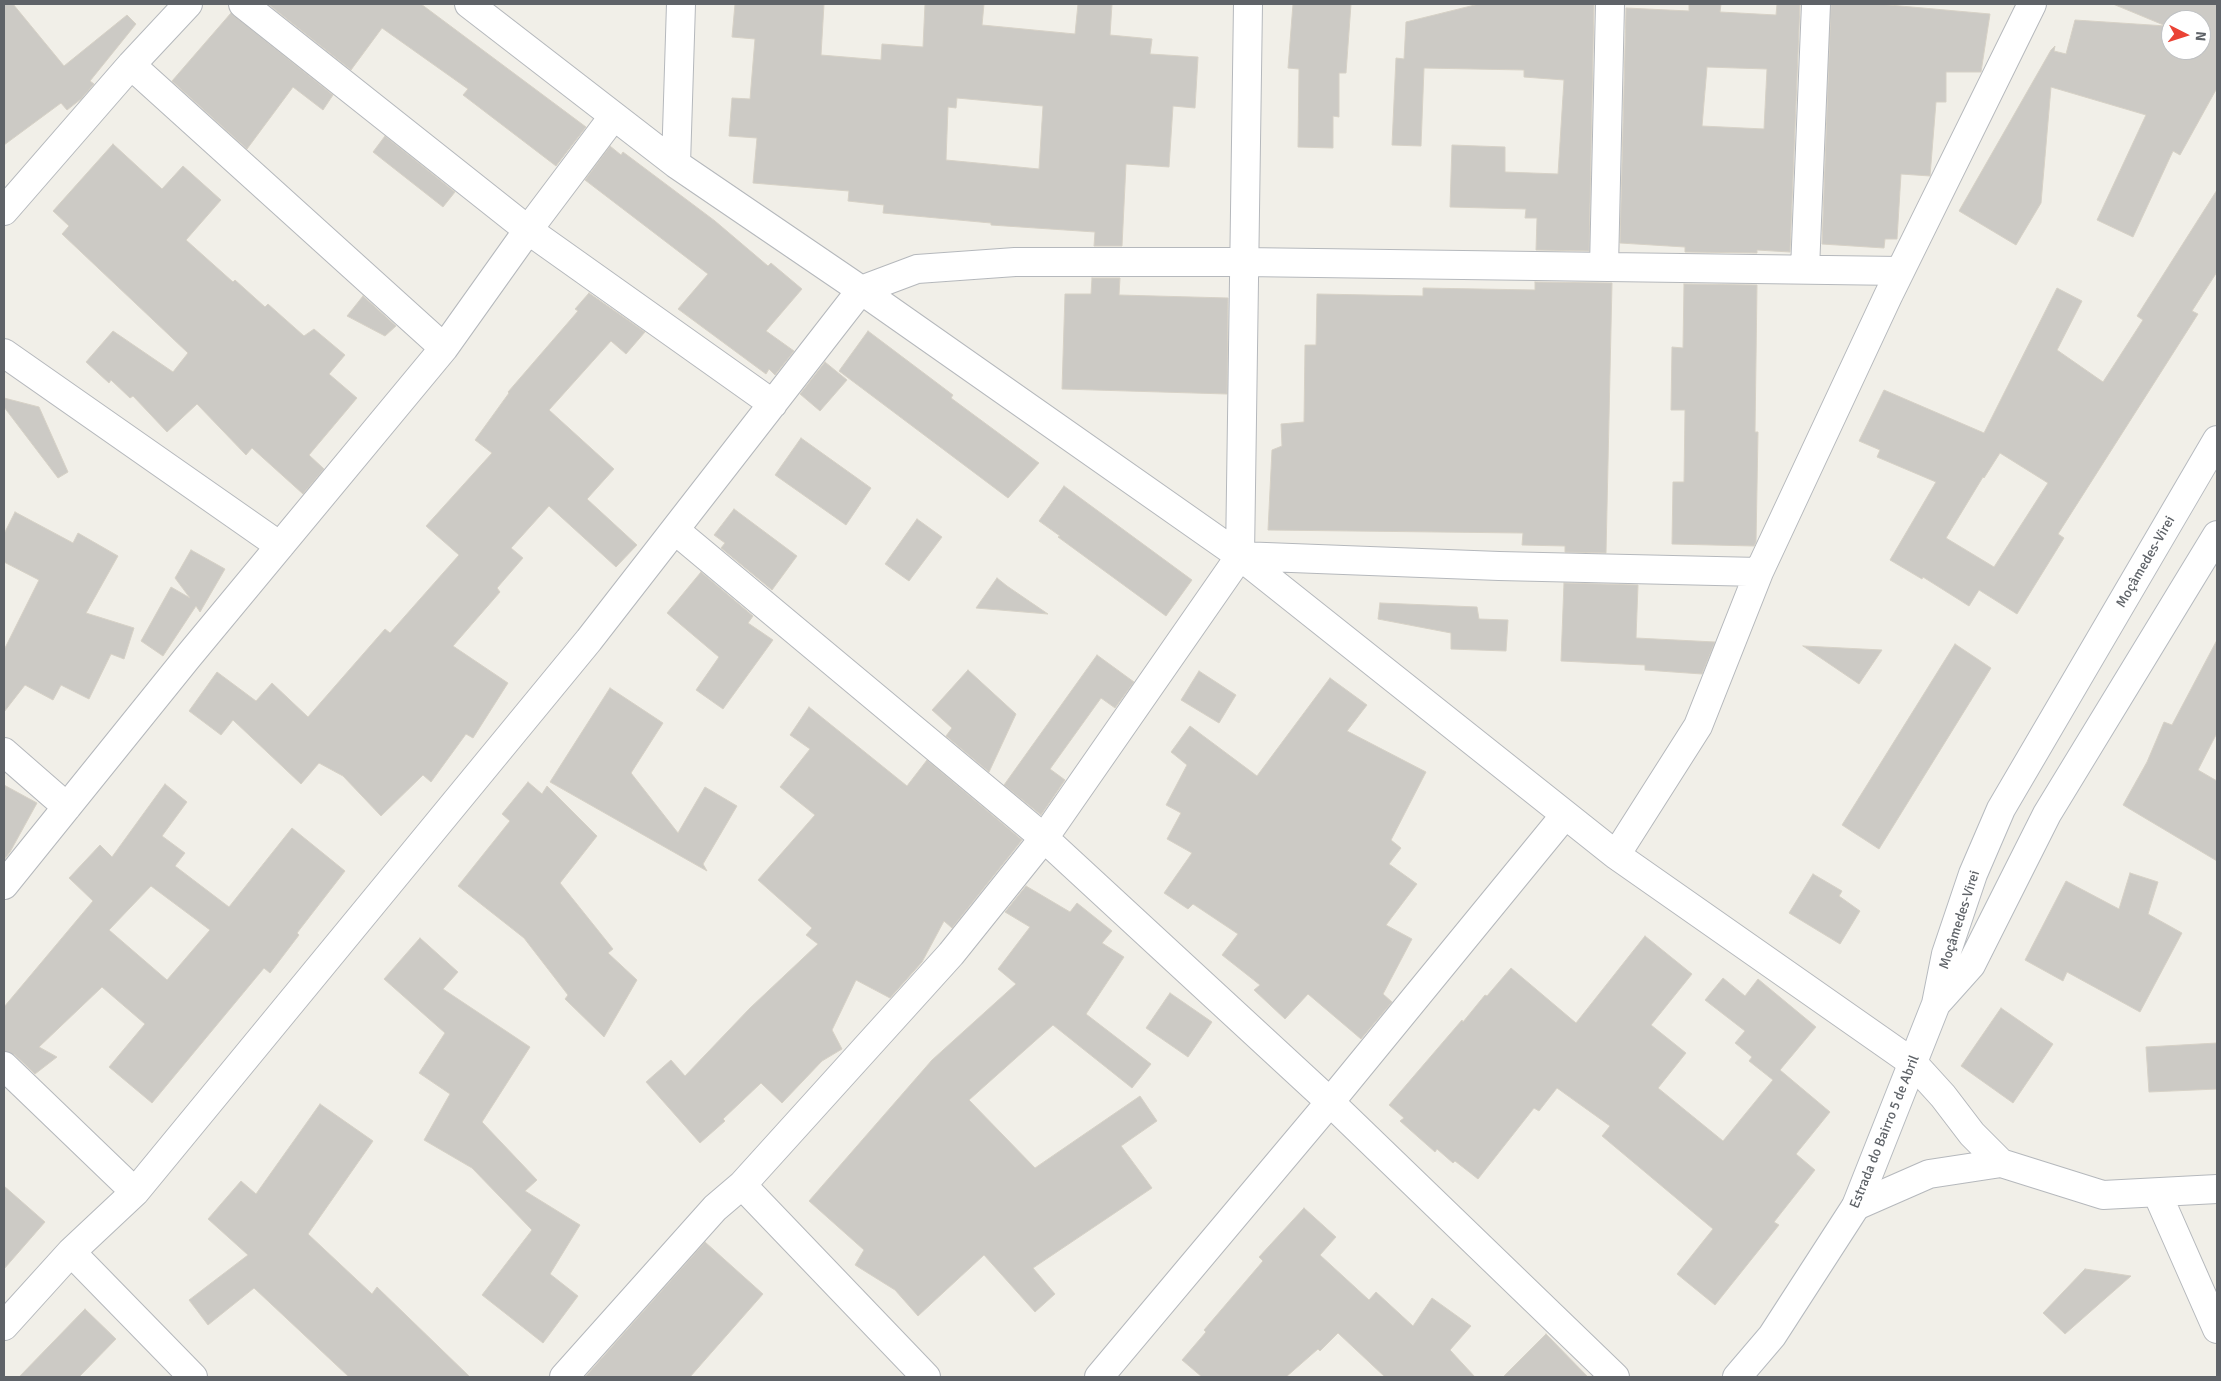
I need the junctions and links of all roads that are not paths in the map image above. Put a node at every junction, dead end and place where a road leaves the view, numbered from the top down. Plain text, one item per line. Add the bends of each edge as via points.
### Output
1 (188, 4) edge
2 (243, 4) edge
3 (469, 4) edge
4 (681, 4) edge
5 (1248, 4) edge
6 (1610, 4) edge
7 (1816, 4) edge
8 (2032, 4) edge
9 (131, 65) junction
10 (613, 117) junction
11 (676, 164) junction
12 (4, 211) edge
13 (528, 230) junction
14 (1244, 262) junction
15 (1604, 267) junction
16 (1805, 269) junction
17 (1900, 271) junction
18 (861, 290) junction
19 (444, 348) junction
20 (4, 353) edge
21 (773, 404) junction
22 (2217, 440) edge
23 (676, 530) junction
24 (2217, 535) edge
25 (280, 546) junction
26 (1240, 556) junction
27 (1759, 572) junction
28 (4, 752) edge
29 (67, 807) junction
30 (1565, 815) junction
31 (1044, 838) junction
32 (1616, 855) junction
33 (4, 885) edge
34 (1936, 1004) junction
35 (1913, 1063) junction
36 (4, 1066) edge
37 (1330, 1102) junction
38 (2000, 1163) junction
39 (742, 1185) junction
40 (2217, 1189) edge
41 (135, 1192) junction
42 (2157, 1193) junction
43 (1856, 1206) junction
44 (70, 1252) junction
45 (4, 1326) edge
46 (2217, 1329) edge
47 (193, 1377) edge
48 (564, 1377) edge
49 (926, 1377) edge
50 (1099, 1377) edge
51 (1615, 1377) edge
52 (1737, 1377) edge

1 - 9 street
2 - 13 street
3 - 10 street
4 - 11 street
5 - 14 street
6 - 15 street
7 - 16 street
8 - 17 street
9 - 12 street
9 - 19 street
10 - 11 street
10 - 13 street
11 - 18 street
13 - 19 street
13 - 21 street
14 - 15 street
14 - 18 street via 1015,262 917,269
14 - 26 street
15 - 16 street
16 - 17 street
17 - 27 street
18 - 21 street
18 - 26 street
19 - 25 street
20 - 25 street
21 - 23 street
22 - 34 street, Moçâmedes-Virei via 2001,809 1946,954
23 - 31 street
23 - 41 street
24 - 34 street, Moçâmedes-Virei via 2047,814 1971,965
25 - 29 street
26 - 27 street
26 - 30 street
26 - 31 street
27 - 32 street via 1698,726
28 - 29 street
29 - 33 street
30 - 32 street
30 - 37 street
31 - 37 street
31 - 39 street via 951,954
32 - 35 street
34 - 35 street, Estrada do Bairro 5 de Abril
35 - 38 street
35 - 43 street, Estrada do Bairro 5 de Abril
36 - 41 street
37 - 50 street
37 - 51 street
38 - 42 street via 2103,1195
38 - 43 street via 1928,1174
39 - 48 street via 715,1208
39 - 49 street
40 - 42 street
41 - 44 street
42 - 46 street
43 - 52 street, Estrada do Bairro 5 de Abril via 1772,1336
44 - 45 street
44 - 47 street

